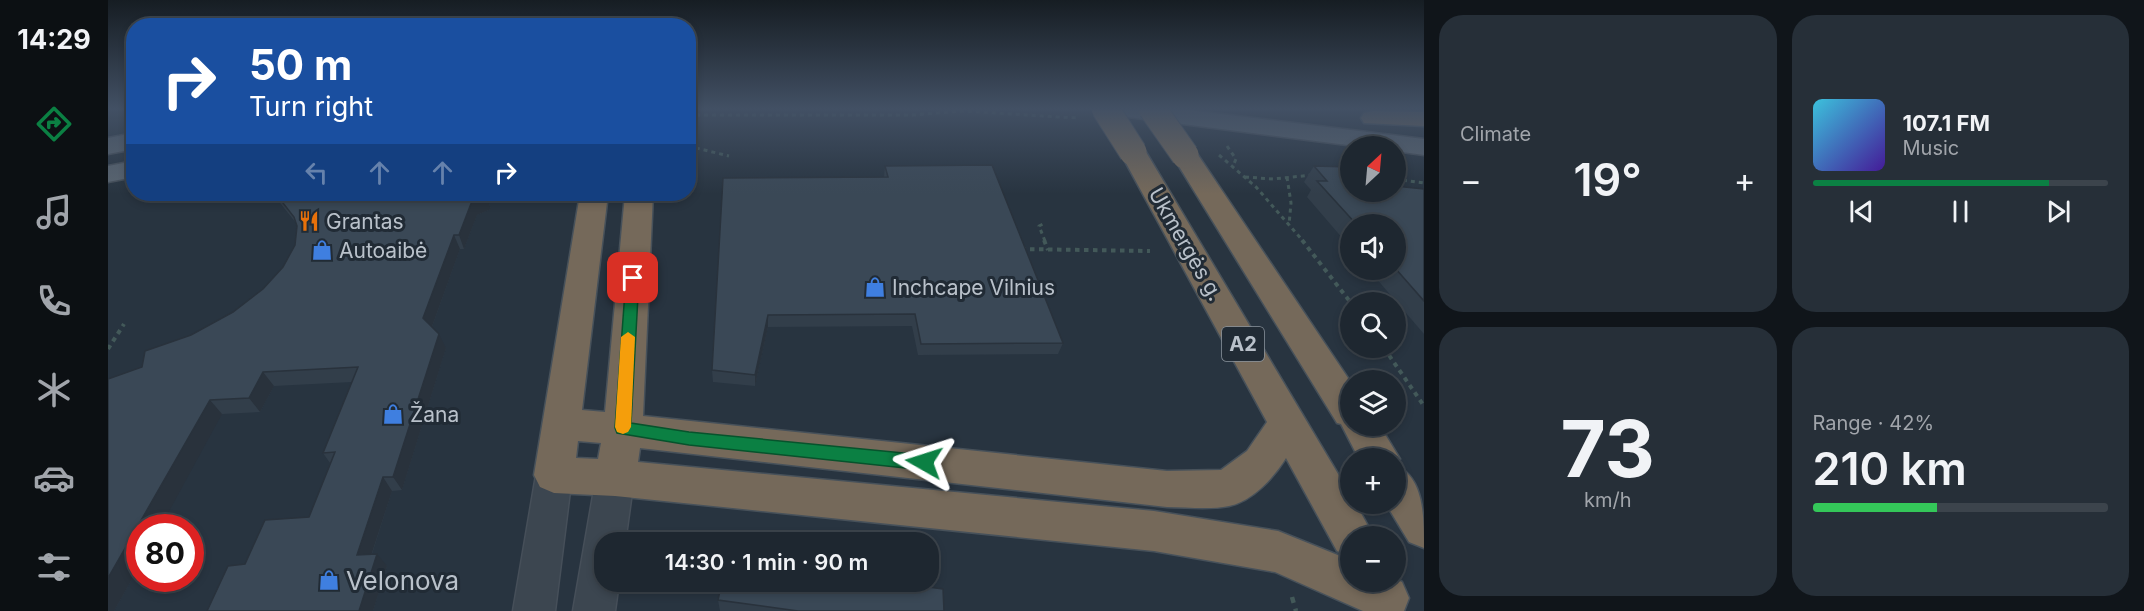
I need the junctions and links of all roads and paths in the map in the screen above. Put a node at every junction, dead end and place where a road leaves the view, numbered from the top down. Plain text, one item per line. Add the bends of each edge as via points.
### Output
1 (1123, 137) edge
2 (1172, 137) edge
3 (1340, 137) edge
4 (1224, 142) dead end
5 (126, 143) edge
6 (108, 146) edge
7 (1424, 147) edge
8 (696, 148) edge
9 (1218, 155) dead end
10 (729, 156) dead end
11 (1233, 166) junction
12 (126, 171) edge
13 (1321, 173) edge
14 (108, 174) edge
15 (1244, 177) junction
16 (1287, 177) junction
17 (1406, 180) edge
18 (1424, 183) edge
19 (593, 201) edge
20 (639, 201) edge
21 (1045, 223) dead end
22 (1288, 226) junction
23 (1017, 249) edge
24 (1048, 250) junction
25 (1149, 251) dead end
26 (1342, 292) edge
27 (124, 324) dead end
28 (108, 348) edge
29 (1391, 358) edge
30 (1340, 396) edge
31 (1424, 406) edge
32 (1288, 422) junction
33 (561, 423) junction
34 (623, 428) junction
35 (554, 475) junction
36 (615, 478) junction
37 (1406, 500) edge
38 (1346, 526) edge
39 (1424, 528) edge
40 (1340, 578) edge
41 (534, 611) edge
42 (594, 611) edge

1 - 32 highway, Ukmergės g. / A2, bridge
2 - 30 highway, A2, bridge
3 - 7 main road
4 - 11 path via 1236,159
5 - 6 main road
8 - 10 path
9 - 11 path
11 - 15 path
12 - 14 main road
13 - 16 path
15 - 16 path
15 - 22 path
16 - 22 path via 1291,203
17 - 18 path
19 - 33 highway
20 - 34 highway
21 - 24 path via 1039,226
22 - 26 path
23 - 24 path
24 - 25 path
27 - 28 path
29 - 31 path
32 - 34 highway via 1261,463 1228,488 1167,489
32 - 38 highway, Ukmergės g. / A2
33 - 34 highway
33 - 35 highway
34 - 36 highway
35 - 36 highway
35 - 41 street
36 - 40 highway via 1154,531 1278,552
36 - 42 street
37 - 39 highway

